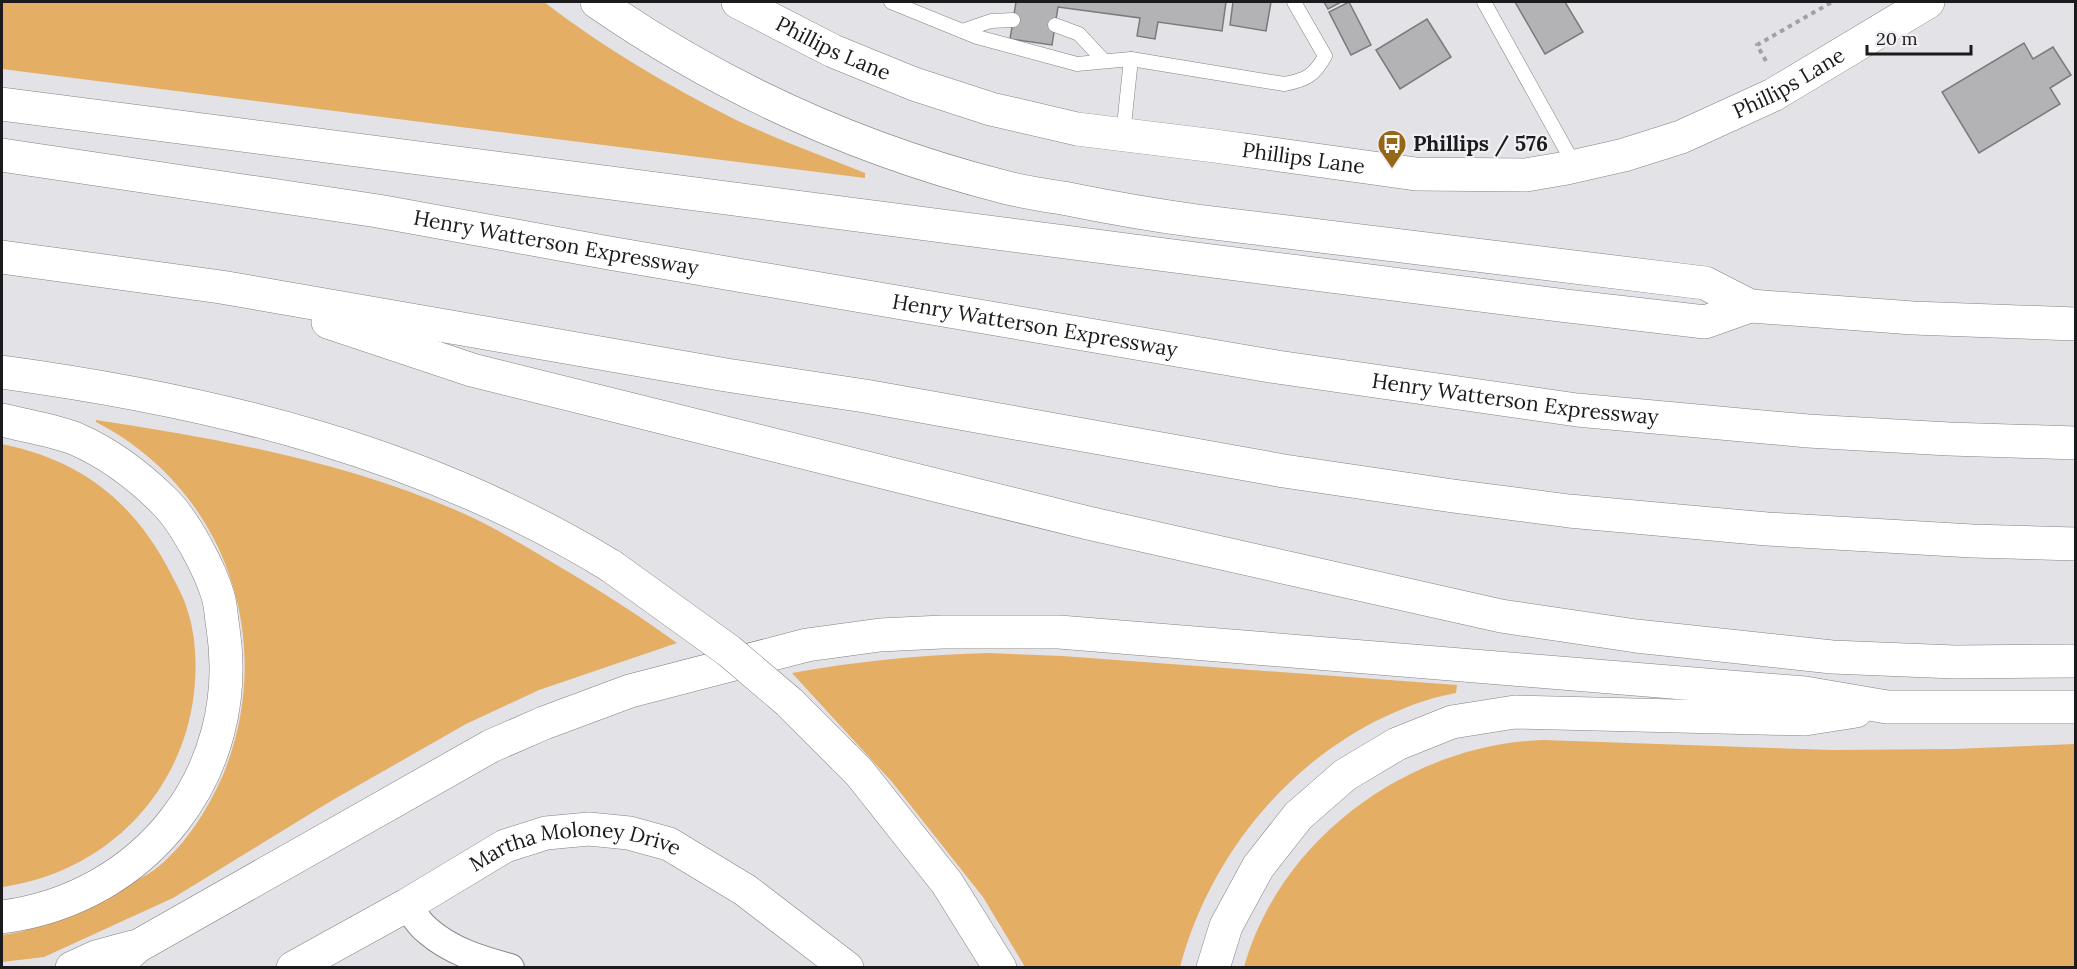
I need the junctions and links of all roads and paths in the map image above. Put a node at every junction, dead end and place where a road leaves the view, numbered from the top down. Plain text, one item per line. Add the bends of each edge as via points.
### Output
1 (597, 2) edge
2 (738, 2) edge
3 (891, 2) edge
4 (1294, 2) edge
5 (1485, 2) edge
6 (1928, 2) edge
7 (1013, 20) dead end
8 (1055, 26) dead end
9 (962, 31) junction
10 (1131, 58) junction
11 (1104, 61) junction
12 (2, 104) edge
13 (1123, 135) junction
14 (2, 155) edge
15 (1575, 166) junction
16 (2, 257) edge
17 (221, 287) junction
18 (1750, 306) junction
19 (2076, 324) edge
20 (2, 372) edge
21 (2, 420) edge
22 (2076, 443) edge
23 (2076, 544) edge
24 (2076, 662) edge
25 (1887, 707) junction
26 (2076, 707) edge
27 (407, 905) junction
28 (2, 917) edge
29 (138, 946) junction
30 (72, 968) edge
31 (112, 968) edge
32 (293, 968) edge
33 (510, 968) edge
34 (847, 968) edge
35 (1000, 968) edge
36 (1213, 968) edge

1 - 18 main road via 703,68 782,109 857,141 1007,188 1197,221 1705,283
2 - 13 main road, Phillips Lane via 833,51 914,84 991,109 1077,129
3 - 9 lane
4 - 10 lane via 1325,56 1317,70 1299,81 1284,84
5 - 15 lane
6 - 15 main road, Phillips Lane via 1773,95 1681,137
7 - 9 lane via 991,21
8 - 11 lane via 1079,34
9 - 11 lane via 1077,64
10 - 11 lane
10 - 13 lane
12 - 18 main road via 1567,306 1705,321
13 - 15 main road, Phillips Lane via 1416,174 1526,175
14 - 22 main road, Henry Watterson Expressway via 378,211 1277,367 1577,410 1808,431
16 - 17 main road
17 - 23 main road via 1284,471 1453,496 1767,529
17 - 24 main road via 472,370 1088,523 1490,614 1636,636 1832,657
18 - 19 main road
20 - 35 main road, bridge via 89,384 199,407 382,457 483,498 611,566 729,651 789,702 859,772 947,883
21 - 28 main road via 75,439 121,465 165,502 210,574 219,598 227,652 226,686 215,745 197,787 167,831 143,855 80,896
25 - 26 main road
25 - 29 main road via 1804,693 1059,632 880,635 807,645 653,684 544,723 491,746
25 - 36 main road via 1805,718 1515,712 1452,722 1397,744 1345,775 1298,816 1258,867 1226,926
27 - 32 main road, Martha Moloney Drive
27 - 33 street via 426,930 456,950
27 - 34 main road, Martha Moloney Drive via 505,846 546,833 590,829 629,833 669,844 708,866
29 - 30 main road
29 - 31 main road

